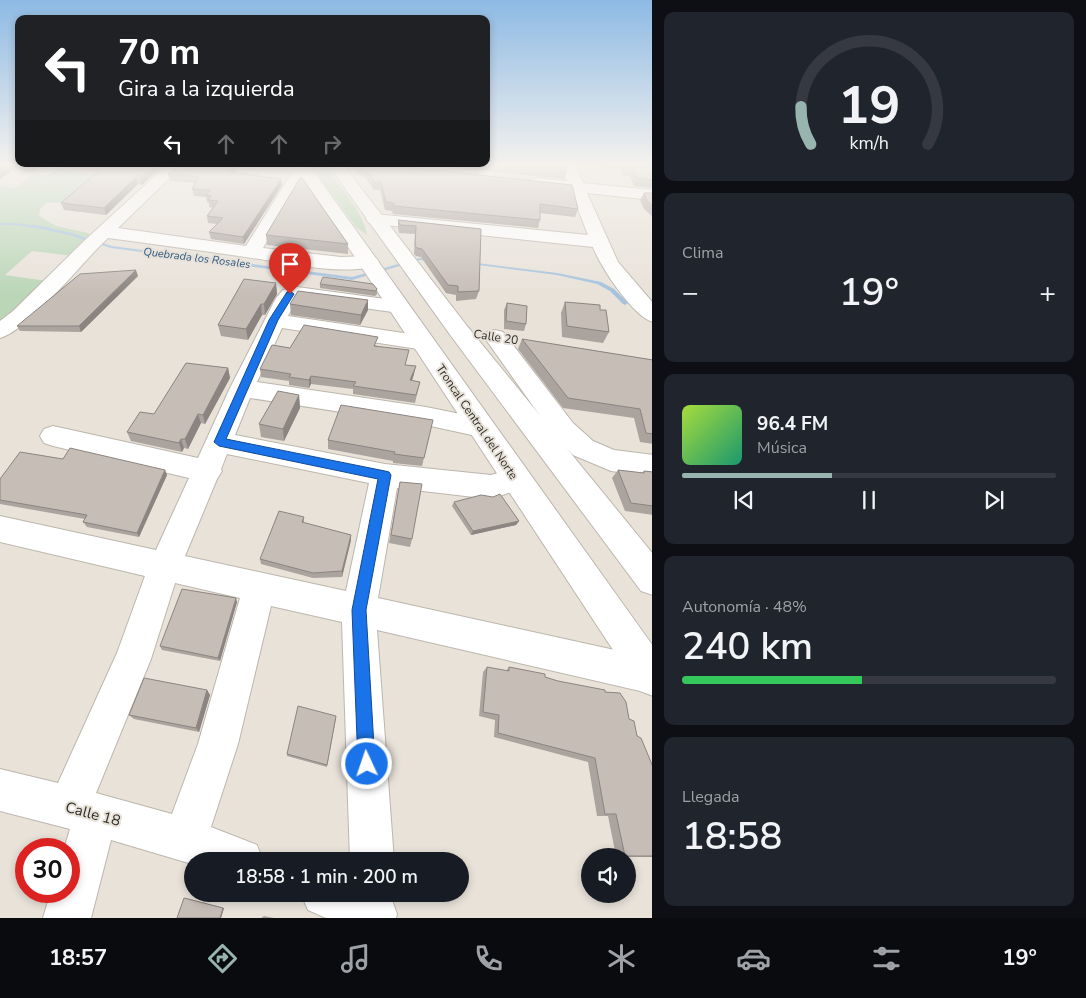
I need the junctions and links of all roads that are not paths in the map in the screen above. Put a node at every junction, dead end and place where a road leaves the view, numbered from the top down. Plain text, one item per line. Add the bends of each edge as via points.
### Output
1 (129, 209) edge
2 (278, 209) edge
3 (332, 209) edge
4 (368, 209) edge
5 (586, 209) edge
6 (375, 219) junction
7 (98, 238) junction
8 (600, 242) junction
9 (252, 251) junction
10 (373, 268) junction
11 (400, 307) junction
12 (648, 312) edge
13 (274, 320) junction
14 (0, 331) edge
15 (458, 331) junction
16 (495, 337) junction
17 (525, 341) edge
18 (424, 344) junction
19 (242, 388) junction
20 (481, 427) junction
21 (53, 436) dead end
22 (219, 442) junction
23 (652, 466) edge
24 (208, 471) junction
25 (385, 475) junction
26 (516, 479) junction
27 (0, 530) edge
28 (165, 566) junction
29 (652, 580) edge
30 (259, 588) junction
31 (359, 610) junction
32 (652, 677) edge
33 (0, 790) edge
34 (82, 810) junction
35 (184, 839) junction
36 (218, 852) edge
37 (372, 852) edge
38 (353, 902) edge
39 (374, 908) edge
40 (68, 918) edge

1 - 7 main road
2 - 9 main road
3 - 10 main road, Troncal Central del Norte
4 - 6 main road
5 - 8 main road
6 - 8 main road
6 - 15 main road
7 - 9 main road
7 - 14 main road via 21,316
8 - 12 main road via 610,263
9 - 10 main road
10 - 11 main road, Troncal Central del Norte
11 - 13 main road via 297,293 286,298
11 - 18 main road, Troncal Central del Norte
13 - 18 main road
13 - 19 main road
15 - 16 main road, Calle 20
15 - 29 main road
16 - 17 main road, Calle 20
16 - 23 main road via 564,430 584,448 611,460
18 - 20 main road, Troncal Central del Norte
19 - 20 main road
19 - 22 main road
20 - 26 main road, Troncal Central del Norte
21 - 24 main road
22 - 24 main road
22 - 25 main road
24 - 28 main road
25 - 26 main road via 491,487
25 - 31 main road
26 - 32 main road, Troncal Central del Norte
27 - 28 main road
28 - 30 main road
28 - 34 main road
30 - 31 main road
30 - 35 main road via 218,744
31 - 32 main road
31 - 37 main road
33 - 34 main road, Calle 18
34 - 35 main road, Calle 18
34 - 40 main road
35 - 36 main road, Calle 18
38 - 39 main road

